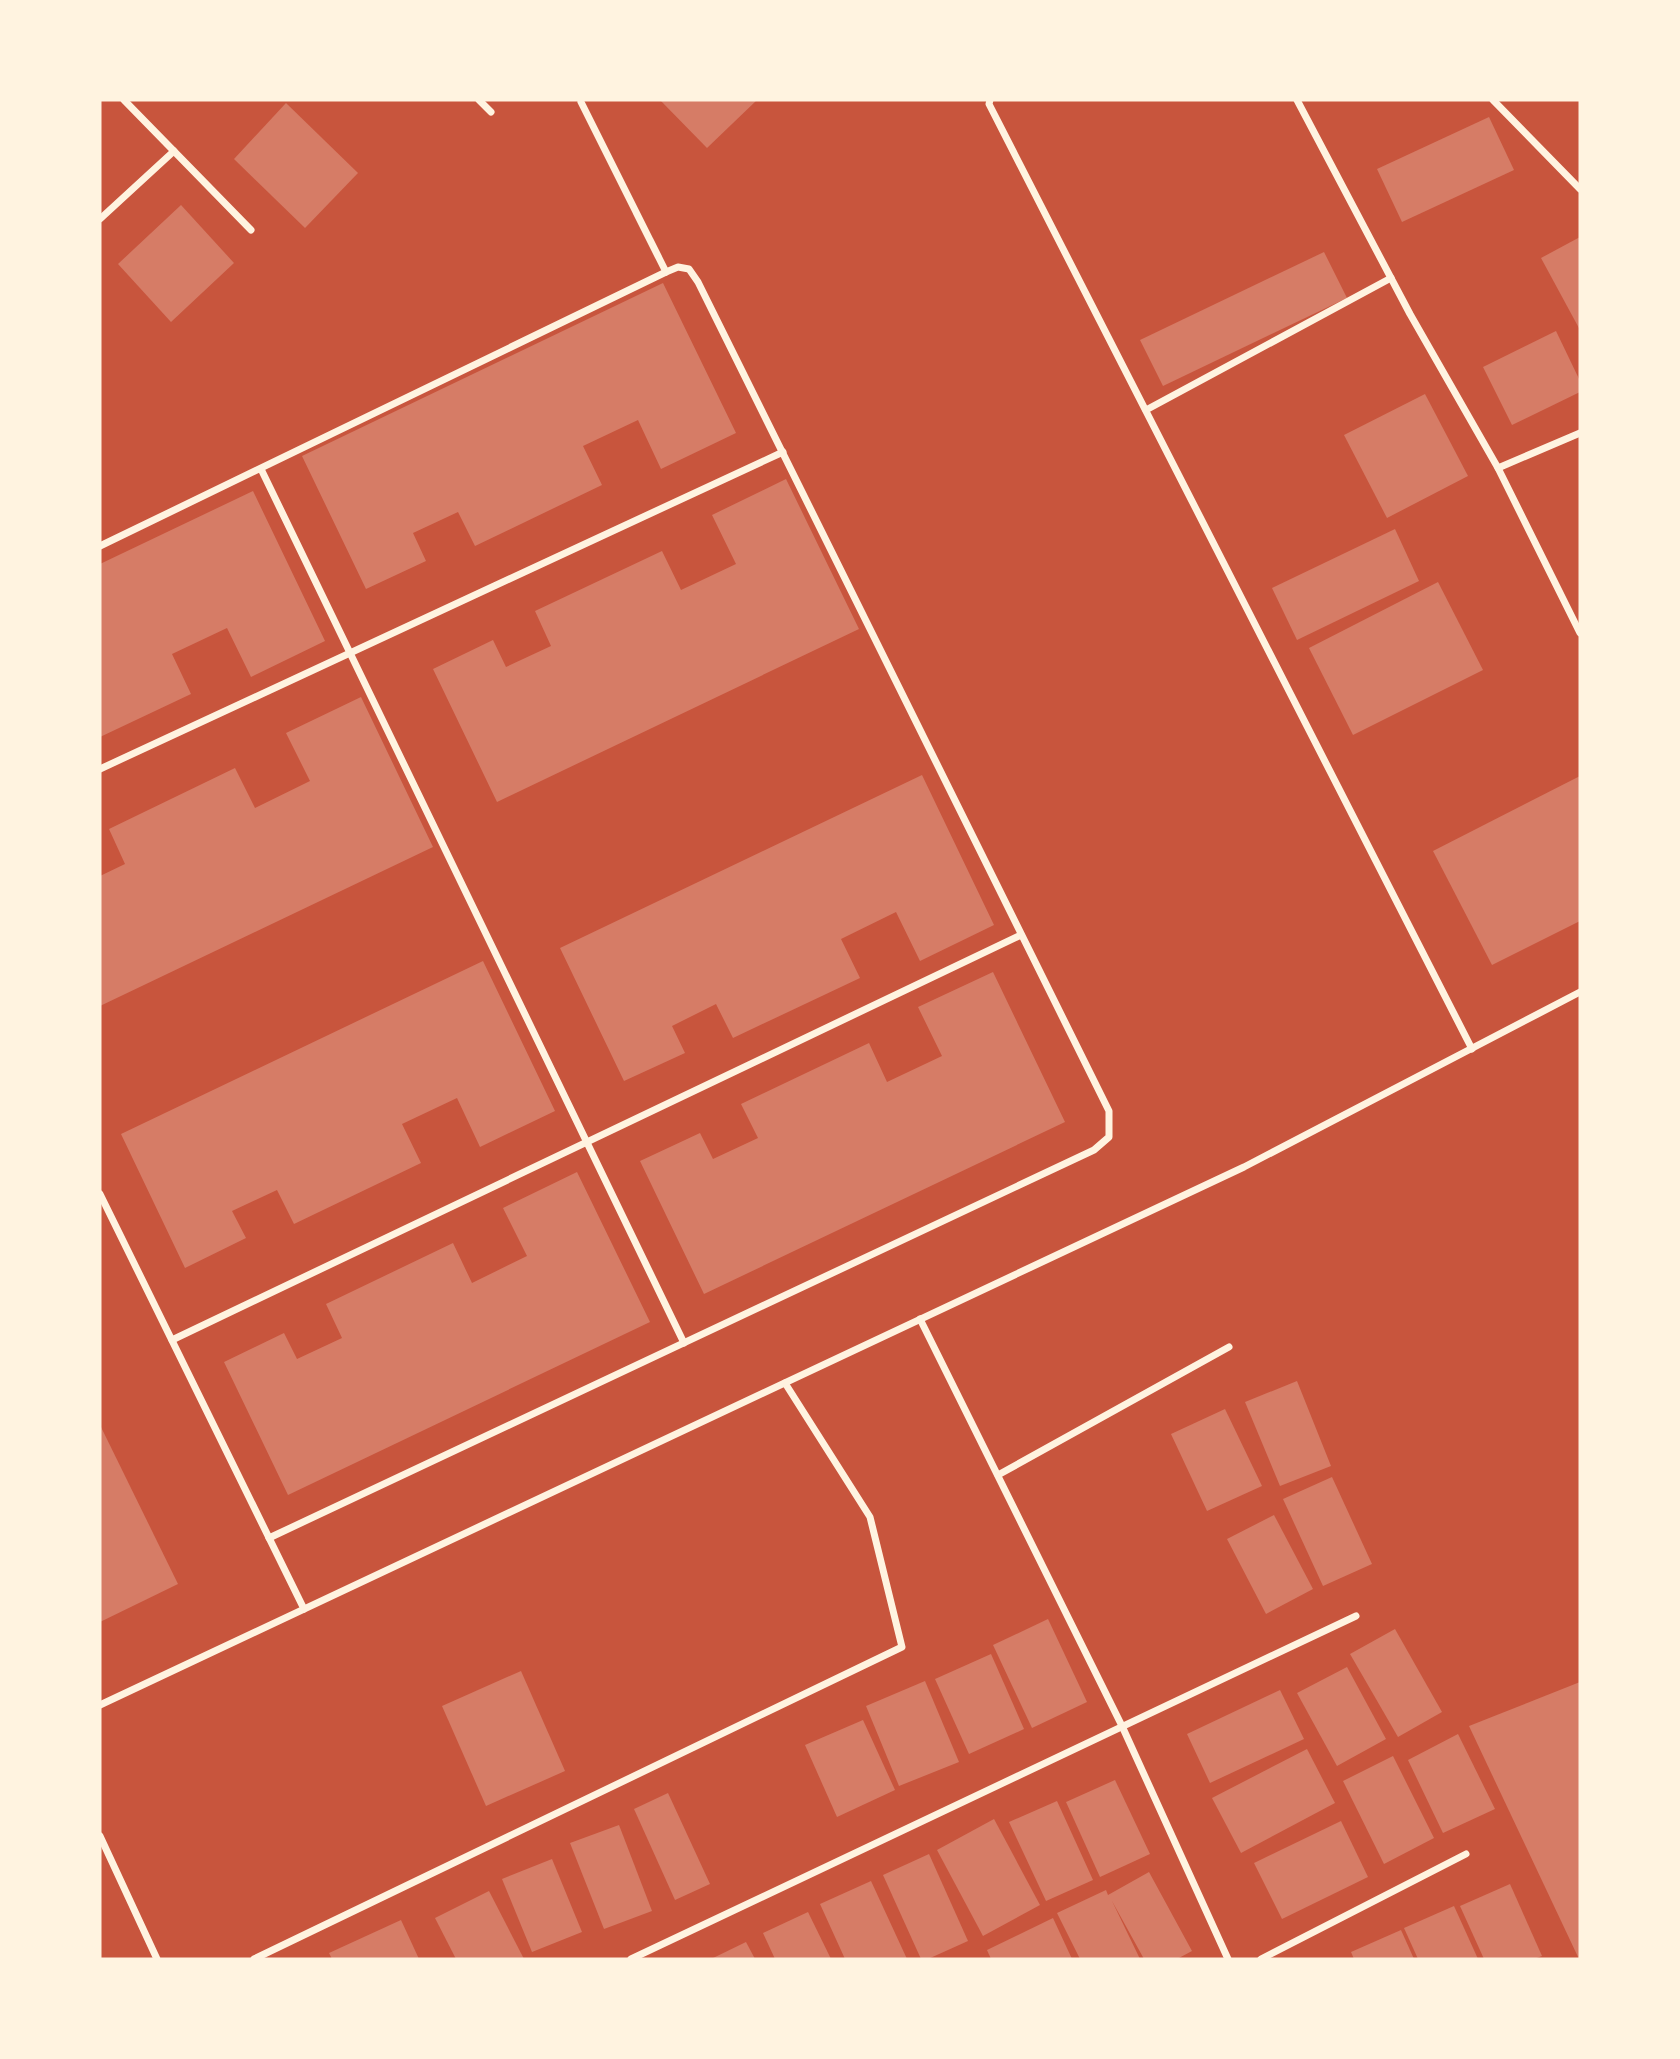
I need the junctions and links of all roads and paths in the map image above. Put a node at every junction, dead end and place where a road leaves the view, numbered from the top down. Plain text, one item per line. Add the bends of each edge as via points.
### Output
1 (124, 100) edge
2 (479, 100) edge
3 (990, 100) edge
4 (1297, 100) edge
5 (1493, 100) edge
6 (581, 102) dead end
7 (491, 112) dead end
8 (174, 151) junction
9 (1580, 189) edge
10 (100, 219) edge
11 (251, 230) dead end
12 (666, 272) junction
13 (1391, 278) junction
14 (1146, 410) junction
15 (1580, 433) edge
16 (783, 453) junction
17 (1498, 468) junction
18 (261, 469) junction
19 (100, 546) edge
20 (1580, 633) edge
21 (350, 653) junction
22 (100, 769) edge
23 (1021, 935) junction
24 (1580, 992) edge
25 (1472, 1049) junction
26 (586, 1142) junction
27 (100, 1194) edge
28 (920, 1319) junction
29 (172, 1340) junction
30 (684, 1343) junction
31 (1229, 1347) dead end
32 (785, 1383) junction
33 (998, 1475) junction
34 (269, 1538) junction
35 (304, 1609) junction
36 (1356, 1616) dead end
37 (100, 1705) edge
38 (1122, 1726) junction
39 (100, 1836) edge
40 (1466, 1854) dead end
41 (157, 1959) edge
42 (254, 1959) edge
43 (631, 1959) edge
44 (1228, 1959) edge
45 (1261, 1959) edge

1 - 8 street
2 - 7 street
3 - 14 street
4 - 13 street
5 - 9 street
6 - 12 street
8 - 10 street
8 - 11 street
12 - 16 street via 689,269 698,282
12 - 18 street
13 - 14 street
13 - 17 street
14 - 25 street
15 - 17 street
16 - 21 street
16 - 23 street
17 - 20 street
18 - 19 street
18 - 21 street
21 - 22 street
21 - 26 street
23 - 26 street
23 - 30 street via 1108,1111 1110,1137 1094,1150
24 - 25 street
25 - 28 street via 1244,1167
26 - 29 street
26 - 30 street
27 - 29 street
28 - 32 street
28 - 33 street
29 - 34 street
30 - 34 street
31 - 33 street
32 - 35 street
32 - 42 street via 870,1517 902,1647
33 - 38 street
34 - 35 street
35 - 37 street
36 - 38 street
38 - 43 street
38 - 44 street
39 - 41 street
40 - 45 street

